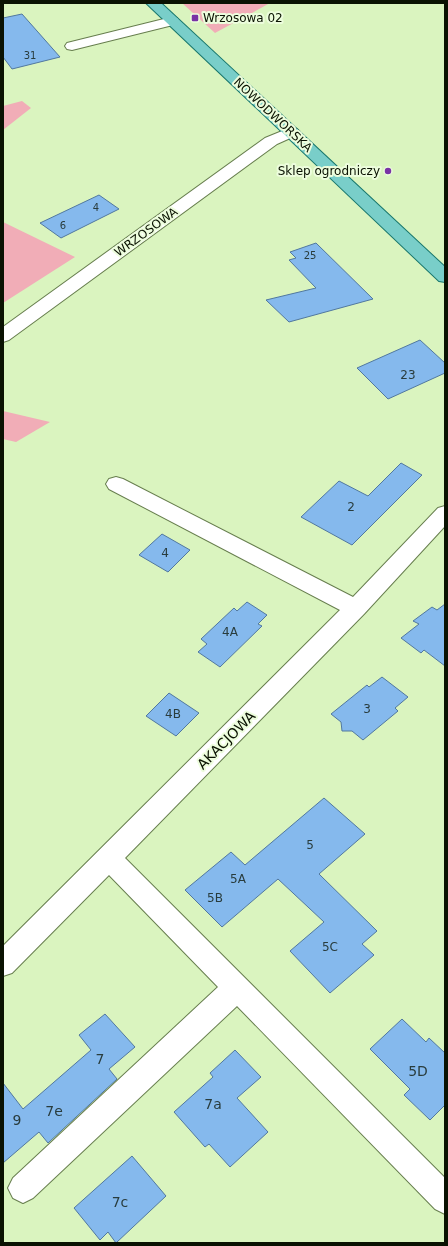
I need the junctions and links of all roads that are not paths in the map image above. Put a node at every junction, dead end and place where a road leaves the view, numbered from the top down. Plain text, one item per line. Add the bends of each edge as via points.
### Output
1 (153, 3) edge
2 (172, 21) junction
3 (72, 46) dead end
4 (292, 132) junction
5 (445, 277) edge
6 (3, 336) edge
7 (116, 484) dead end
8 (445, 513) edge
9 (356, 608) junction
10 (109, 858) junction
11 (3, 964) edge
12 (237, 988) junction
13 (23, 1188) dead end
14 (445, 1199) edge

1 - 2 main road, NOWODWORSKA
2 - 3 street
2 - 4 main road, NOWODWORSKA
4 - 5 main road, NOWODWORSKA
4 - 6 street, WRZOSOWA via 271,141
7 - 9 street
8 - 9 street, AKACJOWA
9 - 10 street, AKACJOWA
10 - 11 street, AKACJOWA
10 - 12 street
12 - 13 street
12 - 14 street

